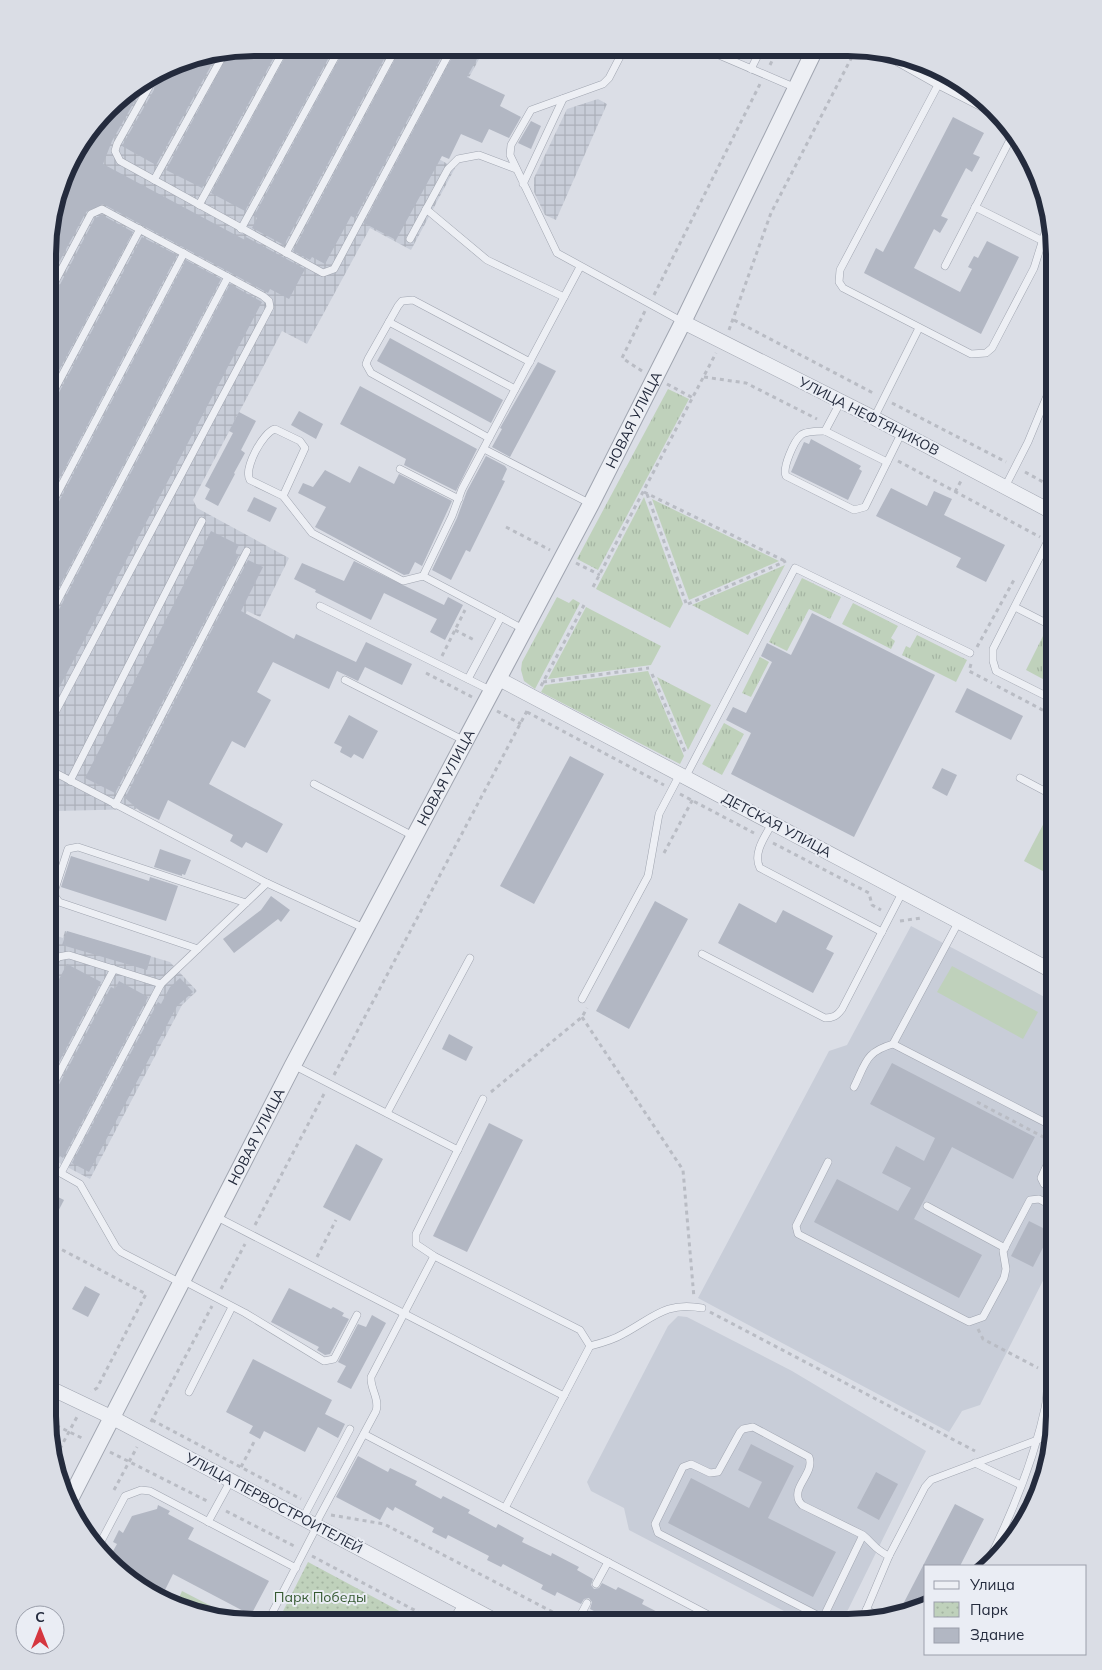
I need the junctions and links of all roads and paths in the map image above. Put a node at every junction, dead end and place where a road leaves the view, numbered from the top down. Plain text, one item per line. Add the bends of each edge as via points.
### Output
1 (280, 56) edge
2 (336, 56) edge
3 (392, 56) edge
4 (448, 56) edge
5 (620, 56) edge
6 (726, 56) edge
7 (757, 56) edge
8 (774, 56) edge
9 (812, 56) edge
10 (852, 56) edge
11 (221, 59) edge
12 (899, 63) edge
13 (751, 68) junction
14 (765, 75) junction
15 (944, 81) edge
16 (938, 85) junction
17 (149, 87) edge
18 (796, 88) junction
19 (563, 99) junction
20 (978, 105) edge
21 (1010, 141) edge
22 (516, 169) junction
23 (154, 180) junction
24 (523, 184) junction
25 (199, 205) junction
26 (975, 208) junction
27 (426, 209) junction
28 (140, 229) junction
29 (242, 229) junction
30 (1044, 234) edge
31 (410, 239) dead end
32 (1042, 241) junction
33 (184, 253) junction
34 (286, 253) junction
35 (945, 266) dead end
36 (580, 267) junction
37 (228, 277) junction
38 (56, 280) edge
39 (564, 297) junction
40 (649, 304) junction
41 (734, 320) dead end
42 (389, 322) junction
43 (683, 322) junction
44 (919, 328) junction
45 (530, 362) junction
46 (642, 371) dead end
47 (704, 377) dead end
48 (56, 387) edge
49 (515, 389) junction
50 (1046, 398) edge
51 (841, 401) junction
52 (874, 418) junction
53 (825, 430) junction
54 (902, 432) junction
55 (489, 438) junction
56 (484, 449) junction
57 (887, 462) junction
58 (400, 469) dead end
59 (1005, 487) junction
60 (645, 493) junction
61 (56, 496) edge
62 (283, 496) junction
63 (459, 499) junction
64 (591, 504) junction
65 (1046, 509) edge
66 (202, 521) dead end
67 (1038, 536) dead end
68 (1033, 544) dead end
69 (1046, 545) edge
70 (247, 550) dead end
71 (786, 561) junction
72 (796, 568) junction
73 (1019, 569) dead end
74 (423, 576) junction
75 (593, 587) dead end
76 (470, 601) junction
77 (56, 604) edge
78 (584, 605) dead end
79 (320, 606) dead end
80 (1015, 607) junction
81 (501, 617) junction
82 (1046, 623) edge
83 (455, 630) junction
84 (526, 630) junction
85 (486, 645) junction
86 (972, 653) joint
87 (438, 664) junction
88 (649, 668) dead end
89 (652, 674) dead end
90 (431, 676) dead end
91 (468, 679) junction
92 (345, 680) dead end
93 (543, 682) junction
94 (496, 685) junction
95 (1046, 696) edge
96 (534, 698) junction
97 (56, 709) edge
98 (466, 741) junction
99 (686, 772) junction
100 (56, 773) edge
101 (1020, 778) dead end
102 (70, 781) junction
103 (314, 784) dead end
104 (1046, 792) edge
105 (115, 805) junction
106 (772, 822) junction
107 (415, 837) junction
108 (267, 883) junction
109 (56, 886) edge
110 (903, 891) junction
111 (56, 898) edge
112 (246, 903) junction
113 (959, 921) junction
114 (366, 929) junction
115 (882, 932) junction
116 (198, 949) junction
117 (702, 954) dead end
118 (470, 958) dead end
119 (56, 959) edge
120 (1046, 968) edge
121 (114, 969) junction
122 (161, 984) junction
123 (582, 999) dead end
124 (582, 1017) dead end
125 (893, 1044) junction
126 (293, 1065) junction
127 (56, 1079) edge
128 (330, 1084) junction
129 (854, 1088) dead end
130 (483, 1099) dead end
131 (387, 1114) junction
132 (1046, 1124) edge
133 (458, 1150) junction
134 (828, 1162) dead end
135 (1046, 1167) edge
136 (56, 1170) edge
137 (61, 1173) junction
138 (1046, 1185) edge
139 (1046, 1203) edge
140 (927, 1206) dead end
141 (215, 1216) junction
142 (336, 1220) dead end
143 (250, 1234) junction
144 (56, 1247) edge
145 (1005, 1248) junction
146 (434, 1256) junction
147 (312, 1267) junction
148 (181, 1282) junction
149 (216, 1298) junction
150 (232, 1306) junction
151 (698, 1307) junction
152 (404, 1314) junction
153 (357, 1315) dead end
154 (975, 1322) junction
155 (590, 1346) junction
156 (1046, 1373) edge
157 (56, 1391) edge
158 (189, 1392) dead end
159 (564, 1396) junction
160 (83, 1404) junction
161 (1046, 1410) edge
162 (111, 1417) junction
163 (152, 1420) junction
164 (57, 1426) edge
165 (350, 1429) dead end
166 (69, 1432) junction
167 (144, 1434) junction
168 (364, 1434) junction
169 (1044, 1438) edge
170 (255, 1440) dead end
171 (1036, 1441) junction
172 (97, 1446) junction
173 (59, 1450) edge
174 (975, 1451) dead end
175 (129, 1462) junction
176 (976, 1463) junction
177 (242, 1467) junction
178 (231, 1480) junction
179 (1021, 1485) junction
180 (72, 1494) edge
181 (111, 1496) dead end
182 (310, 1504) junction
183 (216, 1506) junction
184 (505, 1508) junction
185 (323, 1510) junction
186 (302, 1518) junction
187 (208, 1522) junction
188 (316, 1526) junction
189 (863, 1536) junction
190 (101, 1541) edge
191 (995, 1548) edge
192 (304, 1551) junction
193 (889, 1556) junction
194 (608, 1562) junction
195 (296, 1568) junction
196 (596, 1584) dead end
197 (463, 1603) junction
198 (587, 1603) dead end
199 (866, 1610) joint
200 (871, 1612) edge
201 (272, 1614) edge
202 (422, 1614) edge
203 (456, 1614) edge
204 (483, 1614) edge
205 (557, 1614) edge
206 (581, 1614) edge
207 (707, 1614) edge
208 (815, 1614) edge
209 (825, 1614) edge

1 - 25 lane
2 - 29 lane
3 - 34 lane
4 - 34 lane via 334,269 323,273
5 - 19 lane via 609,78 602,84
6 - 13 lane
7 - 13 lane
8 - 14 path
9 - 18 street, НОВАЯ УЛИЦА
10 - 41 path via 771,213
11 - 23 lane
12 - 16 lane
13 - 14 lane
14 - 18 lane
14 - 40 path
15 - 16 lane
16 - 20 lane
16 - 44 lane via 838,276 843,288
17 - 23 lane via 115,151 120,161
18 - 43 street, НОВАЯ УЛИЦА
19 - 22 lane via 527,114 510,150
19 - 24 lane
21 - 26 lane
22 - 24 lane
22 - 27 lane via 488,157 464,156 448,170
23 - 25 lane
24 - 36 lane via 557,253
25 - 29 lane
26 - 32 lane
26 - 35 lane
27 - 31 lane
27 - 39 lane via 487,260
28 - 33 lane
28 - 38 lane via 107,210 96,210
28 - 48 lane
29 - 34 lane
30 - 32 lane
32 - 44 lane via 1034,268 992,348 986,353 971,354
33 - 37 lane
33 - 61 lane
36 - 39 lane
36 - 40 lane
37 - 77 lane
37 - 97 lane via 263,296 269,302 269,312
39 - 45 lane
40 - 43 lane
40 - 46 path via 622,358
42 - 45 lane via 402,301 413,300
42 - 49 lane
42 - 55 lane via 366,364 371,373
43 - 51 street, УЛИЦА НЕФТЯНИКОВ
43 - 64 street, НОВАЯ УЛИЦА
44 - 52 lane
45 - 49 lane
47 - 60 path
49 - 55 lane
50 - 59 lane
51 - 52 street, УЛИЦА НЕФТЯНИКОВ
51 - 53 lane
52 - 54 street, УЛИЦА НЕФТЯНИКОВ
53 - 57 lane
53 - 57 lane via 805,433 799,438 785,466 786,476 858,510 865,507
54 - 57 lane
54 - 59 street, УЛИЦА НЕФТЯНИКОВ
55 - 56 lane
56 - 63 lane
56 - 64 lane
58 - 63 lane
59 - 65 street, УЛИЦА НЕФТЯНИКОВ
60 - 71 path
60 - 71 path via 687,603
60 - 75 path
62 - 62 lane via 305,448 300,441 275,429 266,433 248,467 248,476
62 - 74 lane via 312,533 403,580
63 - 74 lane
64 - 84 street, НОВАЯ УЛИЦА
66 - 102 lane
67 - 68 path
69 - 80 lane
70 - 105 lane
71 - 72 path
72 - 86 lane
72 - 99 lane
73 - 86 path
74 - 76 lane
76 - 81 lane
76 - 83 path
78 - 93 path
79 - 87 lane
80 - 82 lane
80 - 95 lane via 993,648 996,670
81 - 84 lane
81 - 85 lane
83 - 85 path
83 - 87 path
84 - 94 street, НОВАЯ УЛИЦА
85 - 91 lane
87 - 90 path
87 - 91 lane
88 - 93 path
89 - 99 path
91 - 94 lane
92 - 98 lane
93 - 96 path
94 - 96 street, ДЕТСКАЯ УЛИЦА
94 - 98 street, НОВАЯ УЛИЦА
96 - 99 street, ДЕТСКАЯ УЛИЦА
96 - 128 path
98 - 107 street, НОВАЯ УЛИЦА
99 - 106 street, ДЕТСКАЯ УЛИЦА
99 - 123 lane via 659,814 648,876
100 - 102 lane
101 - 104 lane
102 - 105 lane
103 - 107 lane
105 - 108 lane
106 - 110 street, ДЕТСКАЯ УЛИЦА
106 - 115 lane via 758,851 760,868
107 - 114 street, НОВАЯ УЛИЦА
108 - 112 lane
108 - 114 lane
109 - 112 lane via 68,849 78,847
110 - 113 street, ДЕТСКАЯ УЛИЦА
110 - 115 lane
111 - 116 lane via 59,902
112 - 116 lane
113 - 120 street, ДЕТСКАЯ УЛИЦА
113 - 125 lane
114 - 126 street, НОВАЯ УЛИЦА
115 - 117 lane via 842,1009 831,1018 825,1018
116 - 122 lane
118 - 131 lane
119 - 121 lane via 63,955
121 - 122 lane
121 - 127 lane
122 - 137 lane
124 - 151 path via 683,1170
125 - 129 lane via 872,1053
125 - 132 lane
126 - 128 lane
126 - 141 street, НОВАЯ УЛИЦА
128 - 131 lane
128 - 143 path
130 - 133 lane
131 - 133 lane
133 - 146 lane via 416,1234 416,1244
134 - 154 lane via 796,1226 798,1234 963,1321
135 - 138 lane via 1041,1178
136 - 137 lane
137 - 148 lane via 85,1191 116,1247 128,1257
139 - 145 lane via 1030,1200
140 - 145 lane
141 - 143 lane
141 - 148 street, НОВАЯ УЛИЦА
142 - 147 path
143 - 147 lane
143 - 149 path
144 - 160 path via 146,1294 97,1388 88,1394
145 - 154 lane via 1004,1278 983,1317
146 - 152 lane
146 - 155 lane via 580,1330
147 - 152 lane
148 - 149 lane
148 - 162 street, НОВАЯ УЛИЦА
149 - 150 lane
149 - 163 path
150 - 153 lane via 324,1361 334,1359
150 - 158 lane
151 - 155 lane via 661,1310 622,1335
151 - 174 path
152 - 159 lane
152 - 168 lane via 371,1377 377,1408
154 - 156 path via 983,1340
155 - 159 lane
157 - 160 street, УЛИЦА ПЕРВОСТРОИТЕЛЕЙ
159 - 184 lane
160 - 162 street, УЛИЦА ПЕРВОСТРОИТЕЛЕЙ
160 - 166 path
161 - 171 lane
162 - 167 street, УЛИЦА ПЕРВОСТРОИТЕЛЕЙ
162 - 172 street, НОВАЯ УЛИЦА
163 - 167 path
163 - 177 path
164 - 166 path
165 - 182 lane
166 - 172 path
166 - 173 path
167 - 175 path
167 - 178 street, УЛИЦА ПЕРВОСТРОИТЕЛЕЙ
168 - 184 lane
168 - 185 lane
169 - 171 lane
170 - 177 path
171 - 176 lane
171 - 179 lane
172 - 175 path
172 - 180 street, НОВАЯ УЛИЦА
175 - 181 path
175 - 183 path
176 - 179 lane
176 - 193 lane via 936,1478 925,1487
177 - 182 path
178 - 183 lane
178 - 186 street, УЛИЦА ПЕРВОСТРОИТЕЛЕЙ
179 - 191 lane via 1011,1517
182 - 186 lane
183 - 187 lane
183 - 192 path
184 - 194 lane
185 - 188 lane
185 - 205 path via 332,1515 384,1524
186 - 188 street, УЛИЦА ПЕРВОСТРОИТЕЛЕЙ
187 - 190 lane via 150,1491 141,1490 125,1496
187 - 195 lane
188 - 192 lane
188 - 197 street, УЛИЦА ПЕРВОСТРОИТЕЛЕЙ
189 - 193 lane
189 - 208 lane via 799,1502 798,1492 810,1461 806,1454 753,1427 740,1432 718,1472 710,1473 691,1464 683,1468 655,1524 658,1533
189 - 209 lane
192 - 195 lane
192 - 202 path
193 - 199 lane
194 - 196 lane
194 - 207 lane
195 - 201 lane
197 - 203 lane
197 - 204 street, УЛИЦА ПЕРВОСТРОИТЕЛЕЙ
198 - 206 lane
199 - 200 lane

